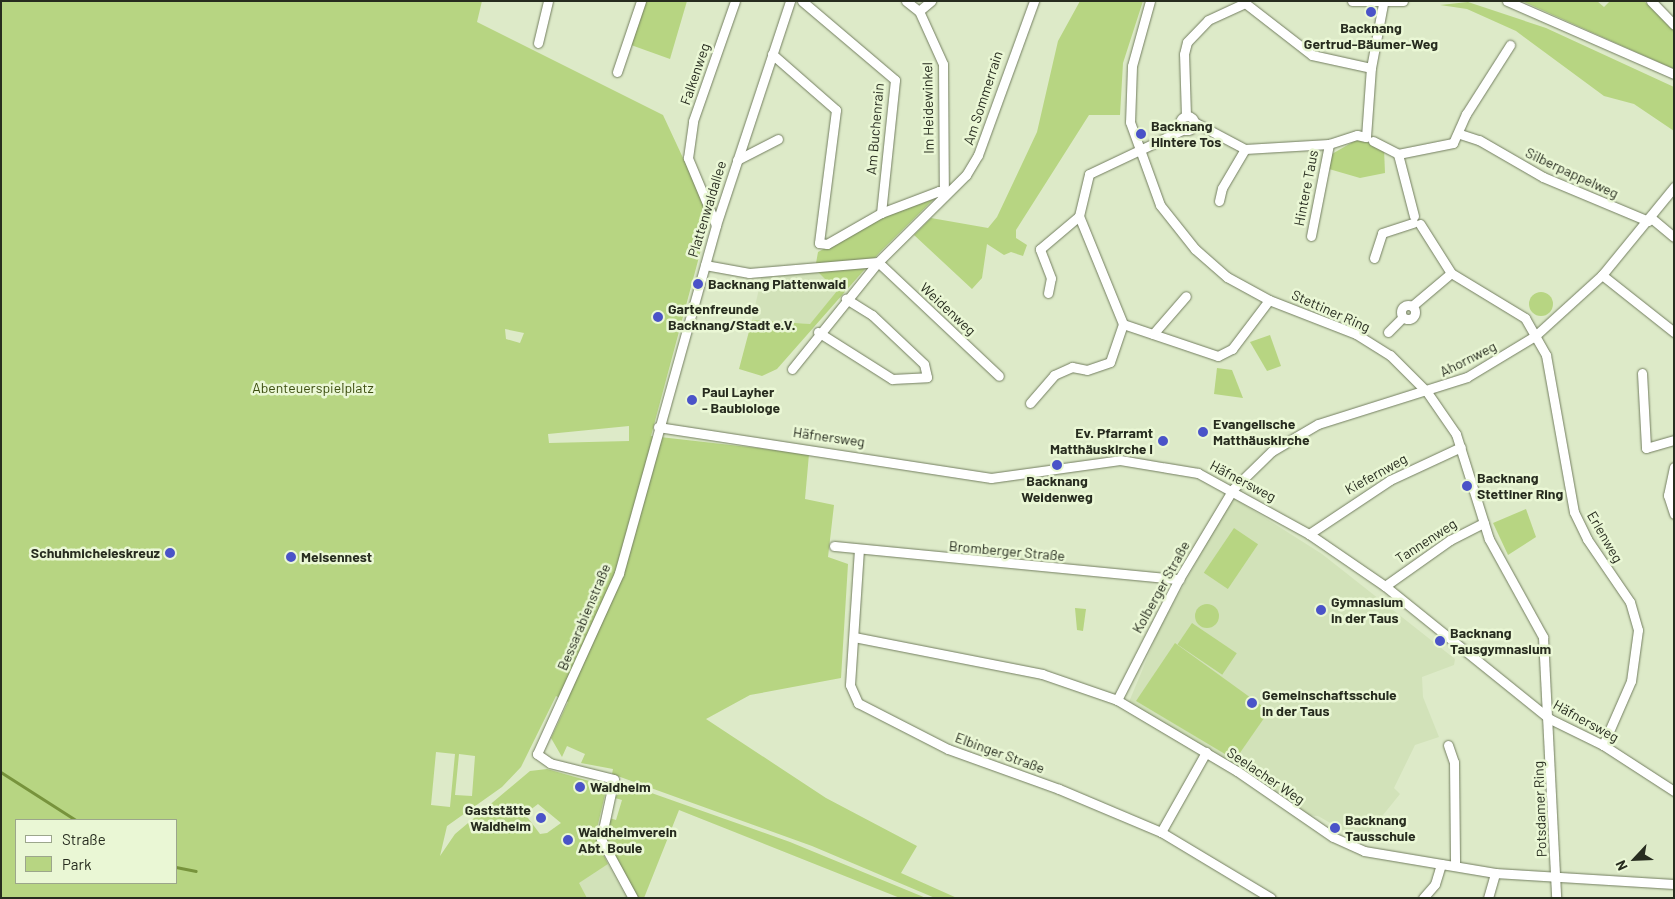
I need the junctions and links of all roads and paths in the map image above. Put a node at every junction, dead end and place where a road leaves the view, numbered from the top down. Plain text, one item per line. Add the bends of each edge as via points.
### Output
1 (548, 1) edge
2 (641, 1) edge
3 (735, 1) edge
4 (790, 1) edge
5 (802, 1) edge
6 (906, 1) edge
7 (931, 1) edge
8 (1034, 1) edge
9 (1150, 1) edge
10 (1352, 1) edge
11 (1402, 1) edge
12 (1507, 1) edge
13 (1651, 1) edge
14 (1244, 2) edge
15 (1383, 4) junction
16 (920, 11) junction
17 (1674, 25) edge
18 (538, 43) dead end
19 (1510, 45) dead end
20 (772, 54) junction
21 (1371, 68) junction
22 (618, 72) dead end
23 (1674, 74) edge
24 (1186, 116) junction
25 (1194, 122) junction
26 (1184, 129) junction
27 (1460, 134) junction
28 (778, 139) dead end
29 (1373, 141) dead end
30 (1329, 144) junction
31 (1245, 149) junction
32 (1138, 152) junction
33 (1398, 154) junction
34 (737, 160) junction
35 (1674, 186) edge
36 (944, 196) junction
37 (1219, 201) dead end
38 (881, 213) junction
39 (1079, 216) junction
40 (1649, 219) junction
41 (1415, 221) junction
42 (716, 225) junction
43 (1311, 236) dead end
44 (1674, 237) edge
45 (1374, 258) dead end
46 (878, 262) junction
47 (705, 265) junction
48 (1451, 273) junction
49 (1602, 275) junction
50 (1048, 293) dead end
51 (1186, 296) dead end
52 (846, 299) junction
53 (1269, 300) junction
54 (1124, 324) junction
55 (818, 332) junction
56 (1388, 332) dead end
57 (1674, 332) edge
58 (1153, 334) junction
59 (1536, 336) junction
60 (792, 368) dead end
61 (1642, 373) dead end
62 (999, 376) dead end
63 (1428, 392) junction
64 (1030, 404) dead end
65 (658, 428) junction
66 (1674, 440) edge
67 (1457, 449) junction
68 (1674, 467) edge
69 (1232, 489) junction
70 (1674, 514) edge
71 (1484, 523) junction
72 (1309, 534) junction
73 (834, 546) dead end
74 (859, 550) junction
75 (1179, 579) junction
76 (1385, 586) junction
77 (854, 637) junction
78 (1117, 700) junction
79 (1550, 719) junction
80 (1448, 745) dead end
81 (1603, 745) junction
82 (1206, 752) junction
83 (1674, 791) edge
84 (1161, 832) junction
85 (1441, 864) junction
86 (1455, 866) junction
87 (1494, 873) junction
88 (1556, 877) junction
89 (1674, 884) edge
90 (633, 898) edge
91 (1271, 898) edge
92 (1423, 898) edge
93 (1488, 898) edge
94 (1556, 898) edge

1 - 18 street
2 - 22 street
3 - 42 street, Falkenweg via 693,121 688,158
4 - 20 street, Plattenwaldallee
5 - 38 street, Am Buchenrain via 895,80
6 - 16 street
7 - 16 street
8 - 36 street, Am Sommerrain via 978,155
9 - 32 street, Stettiner Ring via 1132,66 1130,122
10 - 15 street
11 - 15 street
12 - 23 street
13 - 17 street
14 - 21 street via 1312,55
14 - 24 street via 1208,20 1187,42
15 - 21 street
16 - 36 street, Im Heidewinkel via 943,64
19 - 27 street via 1466,114
20 - 34 street, Plattenwaldallee
20 - 38 street via 836,110 818,240 827,244
21 - 30 street via 1366,137 1357,134
24 - 25 street
24 - 26 street via 1180,122
25 - 26 street via 1190,129
25 - 31 street
26 - 32 street
27 - 33 street via 1453,143
27 - 40 street, Silberpappelweg via 1479,140 1543,177
28 - 34 street
29 - 33 street
30 - 31 street
30 - 43 street, Hintere Taus
31 - 37 street via 1222,188
32 - 39 street via 1089,174
32 - 53 street, Stettiner Ring via 1160,205 1195,249 1228,277
33 - 41 street
34 - 42 street, Plattenwaldallee
35 - 40 street, Ahornweg
36 - 38 street via 939,192
36 - 46 street, Am Sommerrain
39 - 50 street via 1040,249 1051,278
39 - 54 street
40 - 44 street, Silberpappelweg
40 - 49 street, Ahornweg
41 - 45 street via 1382,233
41 - 48 street
42 - 47 street, Plattenwaldallee
46 - 47 street via 749,273
46 - 52 street, Am Sommerrain
46 - 62 street, Weidenweg
47 - 65 street, Plattenwaldallee
48 - 56 street via 1412,306 1413,317 1402,318
48 - 59 street, Erlenweg via 1524,318
49 - 57 street
49 - 59 street, Ahornweg
51 - 58 street
52 - 55 street, Am Sommerrain
52 - 55 street via 872,315 924,364 927,377 892,379
53 - 58 street via 1225,354
53 - 63 street, Stettiner Ring via 1356,334 1390,355
54 - 58 street
54 - 64 street via 1110,362 1087,370 1072,367 1054,375
55 - 60 street, Am Sommerrain
59 - 63 street, Ahornweg via 1467,377
59 - 81 street, Erlenweg via 1551,378 1574,512 1587,539 1630,602 1638,630 1631,681
61 - 66 street via 1646,448
63 - 67 street, Stettiner Ring
63 - 69 street, Ahornweg via 1295,435
65 - 69 street, Häfnersweg via 991,478 1100,462 1140,461 1190,471
65 - 90 street, Bessarabienstraße via 613,590 537,754 550,763 614,779 601,839
67 - 71 street, Stettiner Ring
67 - 72 street, Kiefernweg via 1390,480
68 - 70 street via 1668,494
69 - 72 street, Häfnersweg
69 - 75 street, Kolberger Straße
71 - 76 street, Tannenweg via 1450,540
71 - 79 street, Stettiner Ring via 1495,554 1543,637
72 - 76 street, Häfnersweg
73 - 74 street, Bromberger Straße
74 - 75 street, Bromberger Straße
74 - 77 street, Elbinger Straße
75 - 78 street, Kolberger Straße
76 - 79 street, Häfnersweg
77 - 78 street, Seelacher Weg via 1042,674
77 - 84 street, Elbinger Straße via 850,685 858,703 948,749 1059,789
78 - 82 street, Seelacher Weg
79 - 81 street, Häfnersweg
79 - 88 street, Potsdamer Ring
80 - 86 street via 1454,762
81 - 83 street, Häfnersweg
82 - 84 street
82 - 85 street, Seelacher Weg via 1333,837 1382,856
84 - 91 street, Elbinger Straße
85 - 86 street, Seelacher Weg
85 - 92 street via 1435,884
86 - 87 street, Seelacher Weg
87 - 88 street, Seelacher Weg
87 - 93 street
88 - 89 street, Seelacher Weg
88 - 94 street, Potsdamer Ring

